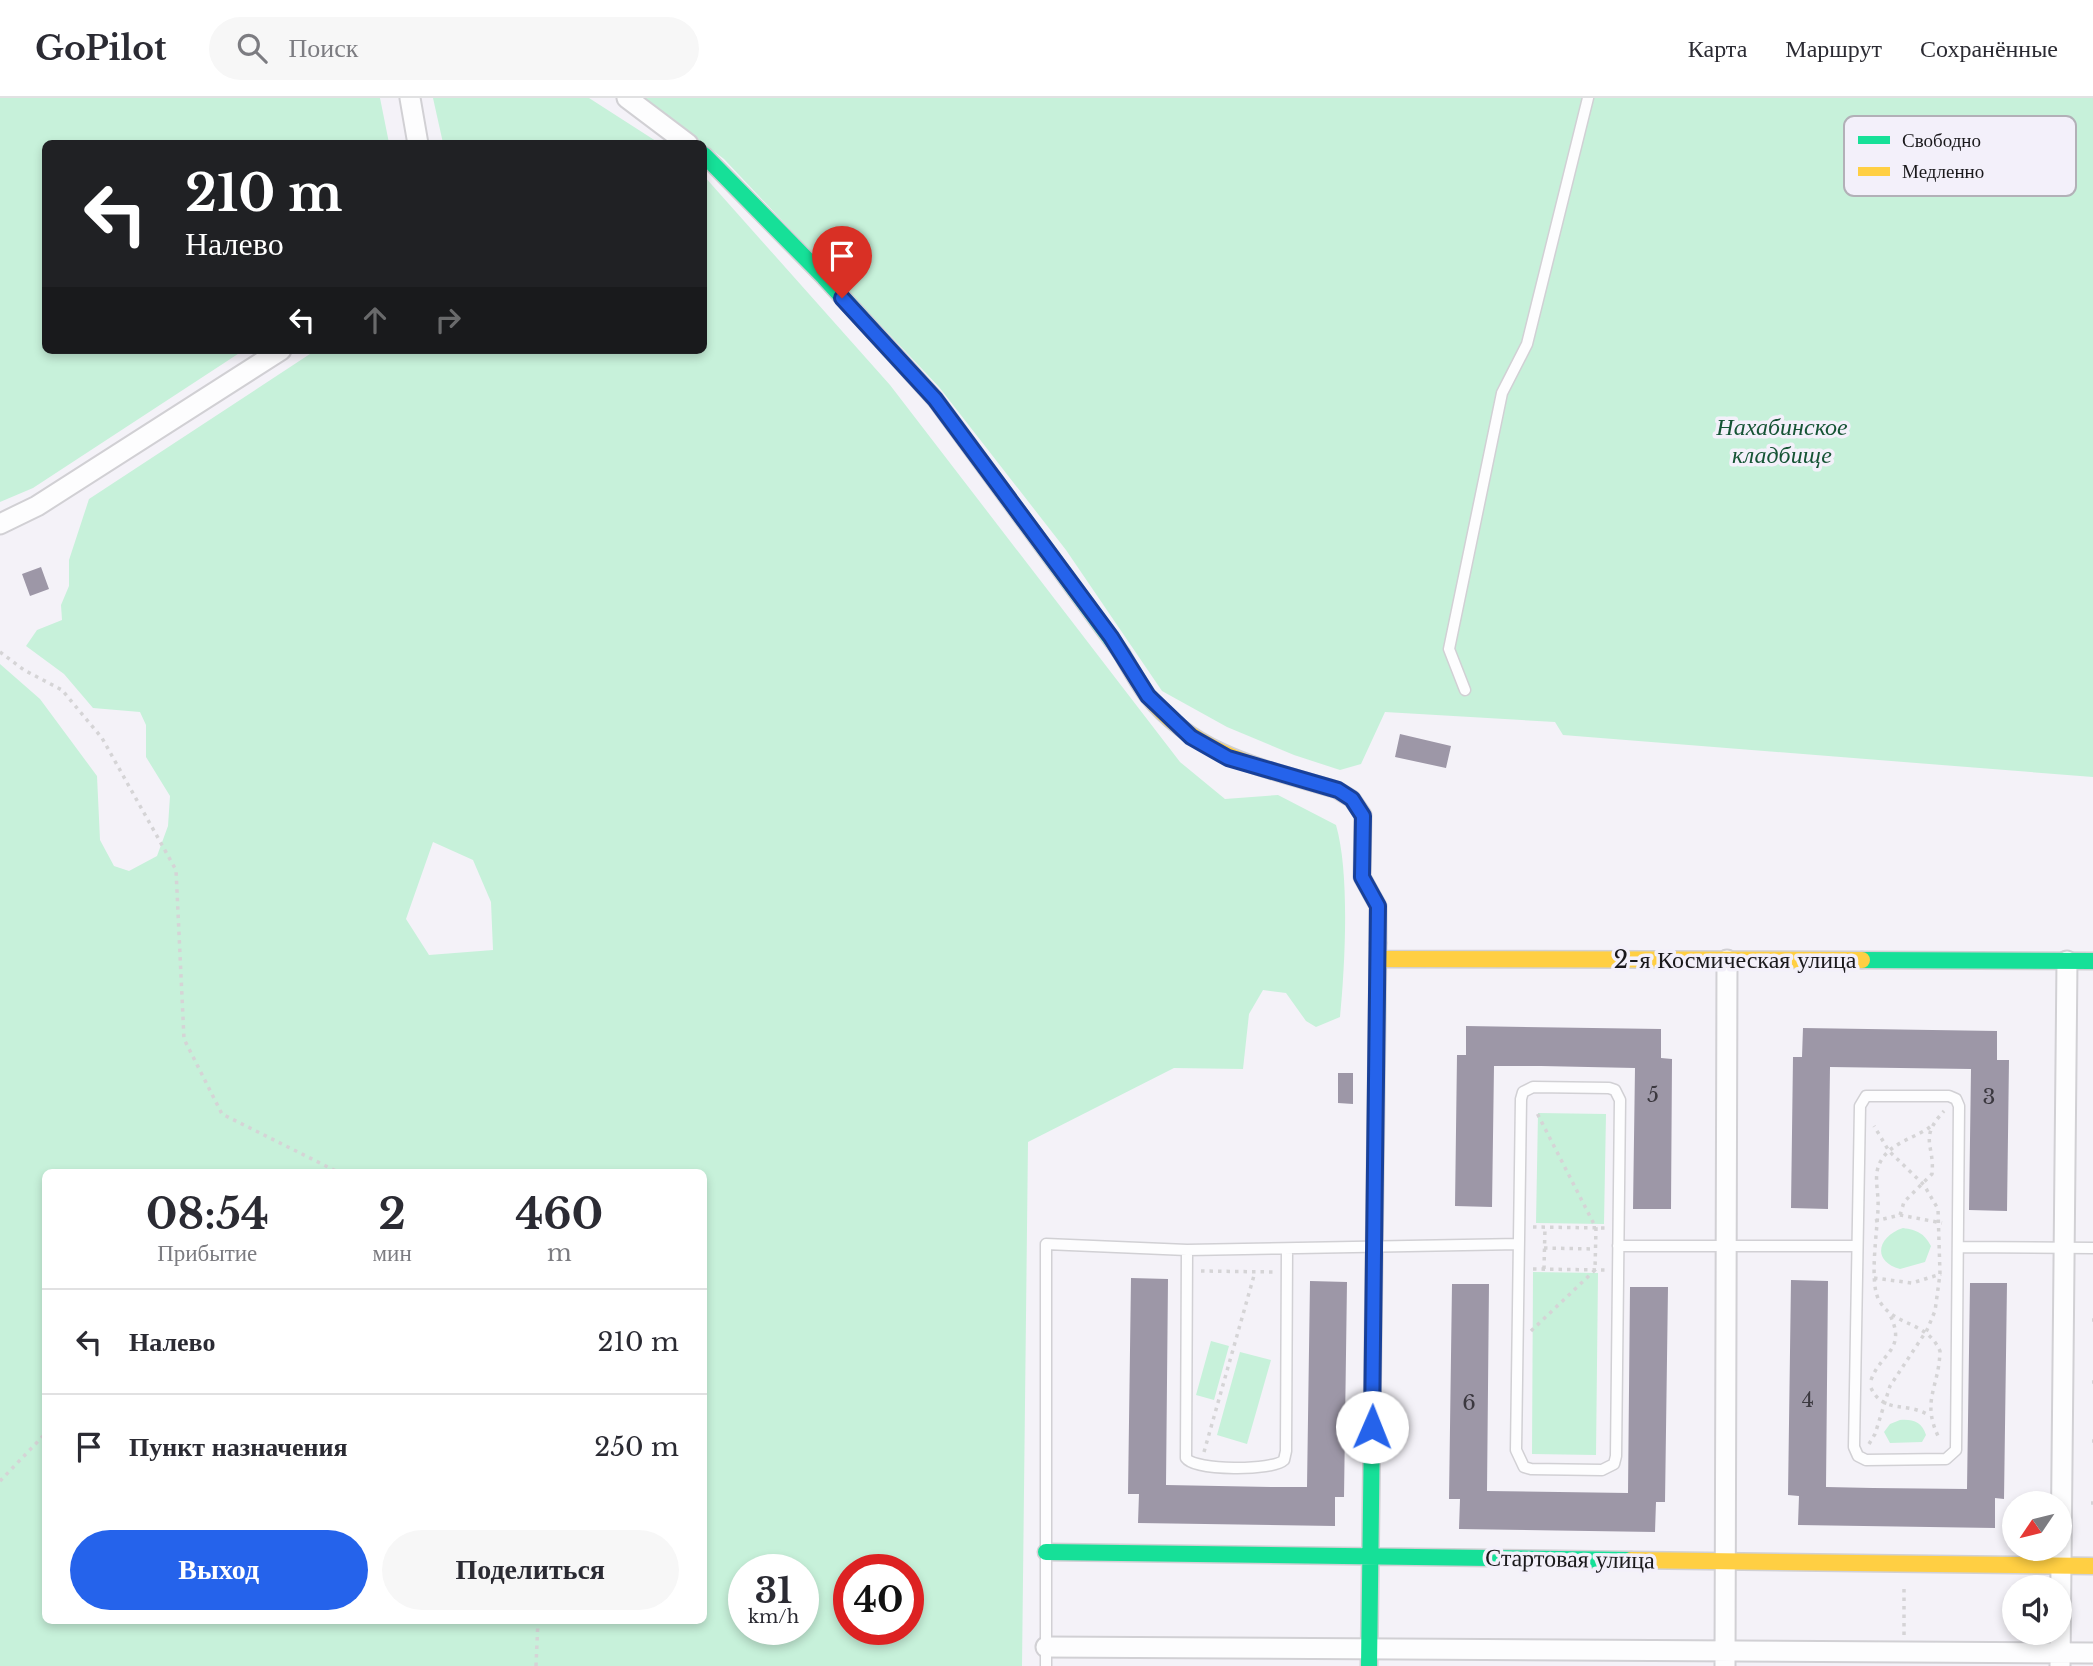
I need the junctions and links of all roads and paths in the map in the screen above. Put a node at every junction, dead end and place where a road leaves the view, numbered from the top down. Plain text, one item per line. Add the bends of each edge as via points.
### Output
1 (411, 98) edge
2 (627, 98) edge
3 (1588, 98) edge
4 (417, 140) edge
5 (683, 140) edge
6 (707, 158) edge
7 (275, 354) edge
8 (0, 524) edge
9 (0, 652) edge
10 (1465, 690) dead end
11 (1378, 959) junction
12 (1727, 960) junction
13 (2067, 961) junction
14 (2093, 961) edge
15 (1525, 1090) junction
16 (1861, 1099) junction
17 (1956, 1099) junction
18 (1930, 1127) junction
19 (1889, 1151) junction
20 (332, 1169) edge
21 (1924, 1185) junction
22 (1900, 1215) junction
23 (1858, 1218) junction
24 (1875, 1221) junction
25 (1940, 1223) junction
26 (1958, 1223) junction
27 (1520, 1227) junction
28 (1545, 1227) junction
29 (1596, 1228) junction
30 (1618, 1228) junction
31 (1519, 1244) junction
32 (1618, 1246) junction
33 (1726, 1246) junction
34 (1857, 1246) junction
35 (1374, 1247) junction
36 (1958, 1247) junction
37 (1287, 1248) junction
38 (1545, 1248) junction
39 (2064, 1248) junction
40 (2093, 1248) edge
41 (1595, 1249) junction
42 (1187, 1250) junction
43 (1519, 1269) junction
44 (1544, 1269) junction
45 (1595, 1270) junction
46 (1618, 1270) junction
47 (1186, 1271) junction
48 (1255, 1272) junction
49 (1287, 1272) junction
50 (1857, 1272) junction
51 (1958, 1273) junction
52 (1940, 1274) junction
53 (1875, 1279) junction
54 (1888, 1313) junction
55 (1927, 1330) junction
56 (1518, 1344) junction
57 (1884, 1405) junction
58 (1930, 1416) junction
59 (42, 1437) edge
60 (1858, 1456) junction
61 (1953, 1456) junction
62 (1200, 1466) junction
63 (0, 1481) edge
64 (1046, 1552) junction
65 (1370, 1556) junction
66 (1726, 1561) junction
67 (1904, 1563) junction
68 (2061, 1565) junction
69 (2093, 1566) edge
70 (538, 1624) edge
71 (1903, 1652) junction
72 (2093, 1653) edge
73 (1046, 1656) edge
74 (1369, 1657) edge
75 (1725, 1659) edge
76 (2060, 1660) edge
77 (536, 1666) edge

1 - 4 street
2 - 5 street
3 - 10 lane via 1527,344 1502,393 1496,420 1450,649
6 - 11 street via 935,399 1111,637 1148,696 1191,737 1228,758 1338,790 1359,806 1363,816 1362,877 1378,906
7 - 8 street via 37,506
9 - 20 path via 62,690 102,738 176,870 184,1039 222,1114
11 - 12 street, 2-я Космическая улица
11 - 35 street
12 - 13 street, 2-я Космическая улица
12 - 33 street
13 - 14 street, 2-я Космическая улица
13 - 39 street
15 - 27 lane via 1521,1099
15 - 29 path
15 - 30 lane via 1609,1088 1619,1095
16 - 17 lane
16 - 19 path
16 - 23 lane
17 - 18 path
17 - 26 lane
18 - 19 path
18 - 21 path via 1927,1139 1932,1174
19 - 21 path
19 - 24 path via 1877,1174
21 - 22 path via 1904,1202
21 - 25 path via 1938,1209
22 - 24 path
22 - 25 path
23 - 24 path
23 - 34 lane
24 - 53 path
25 - 26 path
25 - 52 path
26 - 36 lane
27 - 28 path
27 - 31 lane
28 - 29 path
28 - 38 path
29 - 30 path
29 - 41 path
30 - 32 lane
31 - 35 lane
31 - 43 lane
32 - 33 lane
32 - 46 lane
33 - 34 lane
33 - 66 street
34 - 50 lane
35 - 37 lane
35 - 65 street
36 - 39 lane
36 - 51 lane
37 - 42 lane
37 - 49 lane
38 - 41 path
38 - 44 path
39 - 40 lane
39 - 68 street
41 - 45 path
42 - 47 lane
42 - 64 lane via 1046,1244
43 - 44 path
43 - 56 lane
44 - 45 path
45 - 46 path
45 - 56 path
46 - 56 lane via 1616,1456 1609,1468 1531,1469 1518,1460
47 - 48 path
47 - 62 lane via 1185,1450 1190,1464
48 - 49 path
48 - 62 path
49 - 62 lane via 1284,1460 1271,1467
50 - 53 path
50 - 60 lane via 1854,1447
51 - 52 path
51 - 61 lane
52 - 53 path via 1912,1283
52 - 55 path
53 - 54 path via 1878,1300
54 - 55 path
54 - 57 path via 1896,1334 1894,1348 1871,1377 1871,1388
55 - 57 path via 1890,1386
55 - 58 path via 1940,1351
57 - 58 path via 1908,1406
57 - 60 path via 1875,1434
58 - 61 path via 1942,1444
59 - 63 path
60 - 61 lane via 1879,1460
64 - 65 street, Стартовая улица
64 - 73 lane
65 - 66 street, Стартовая улица
65 - 74 street
66 - 67 street, Стартовая улица
66 - 75 street
67 - 68 street, Стартовая улица
67 - 71 path
68 - 69 street, Стартовая улица
68 - 76 street
70 - 77 path
71 - 75 street
71 - 76 street
72 - 76 street
73 - 74 street
74 - 75 street

